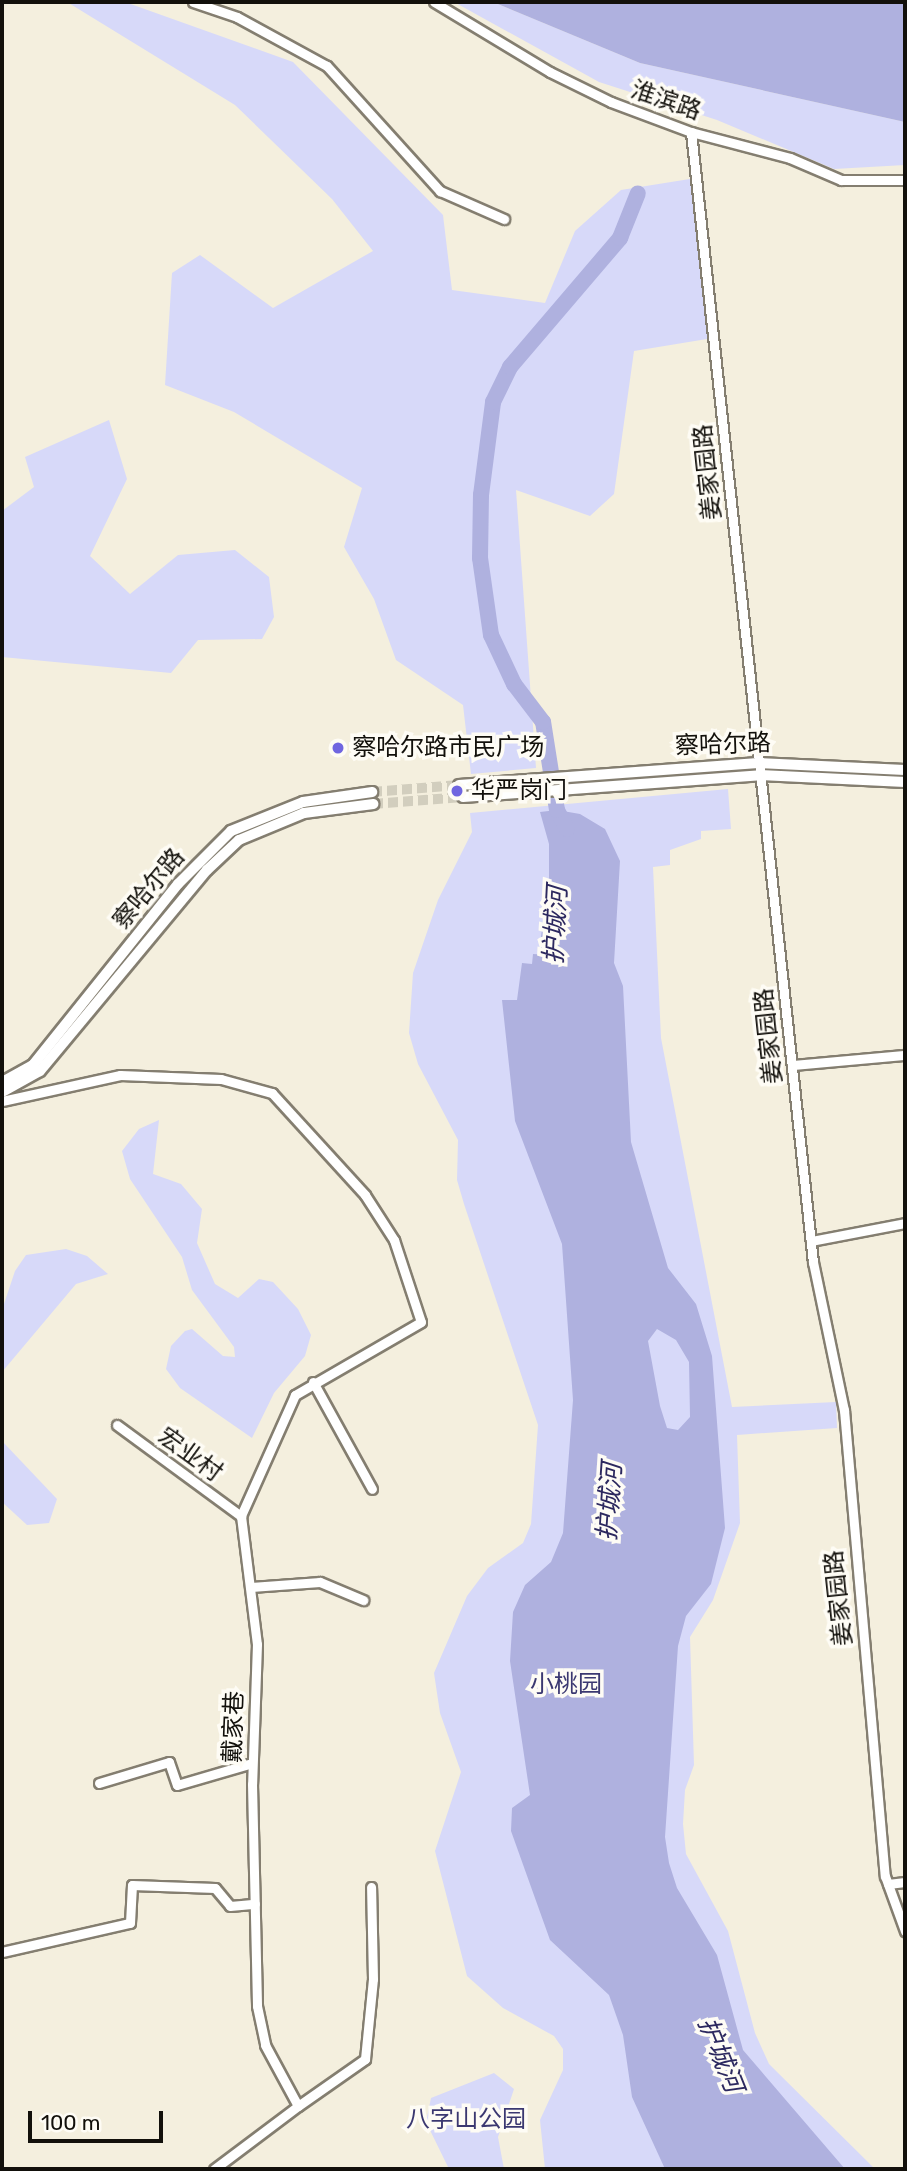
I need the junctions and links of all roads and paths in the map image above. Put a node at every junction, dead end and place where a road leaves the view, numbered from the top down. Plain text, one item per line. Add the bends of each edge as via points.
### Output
1 (193, 2) edge
2 (434, 2) edge
3 (691, 132) junction
4 (905, 180) edge
5 (504, 219) dead end
6 (758, 763) junction
7 (905, 770) edge
8 (760, 775) junction
9 (905, 782) edge
10 (459, 785) tunnel mouth
11 (372, 792) tunnel mouth
12 (463, 797) tunnel mouth
13 (373, 804) tunnel mouth
14 (905, 1055) edge
15 (792, 1065) junction
16 (2, 1082) edge
17 (2, 1092) edge
18 (2, 1101) edge
19 (905, 1223) edge
20 (811, 1241) junction
21 (313, 1382) junction
22 (117, 1425) dead end
23 (372, 1489) dead end
24 (241, 1516) junction
25 (251, 1587) junction
26 (363, 1600) dead end
27 (252, 1763) junction
28 (99, 1783) dead end
29 (905, 1882) edge
30 (888, 1884) junction
31 (371, 1886) dead end
32 (255, 1903) junction
33 (905, 1931) edge
34 (2, 1952) edge
35 (298, 2106) junction
36 (214, 2169) edge

1 - 5 street via 237,17 327,66 440,191
2 - 3 street, 淮滨路 via 550,72
3 - 4 street, 淮滨路 via 790,158 841,180
3 - 6 street, 姜家园路
6 - 7 main road, 察哈尔路
6 - 8 street, 姜家园路
6 - 10 main road, 察哈尔路
8 - 9 main road, 察哈尔路
8 - 12 main road, 察哈尔路
8 - 15 street, 姜家园路
11 - 16 main road, 察哈尔路 via 303,802 231,831 178,884 33,1065
13 - 17 main road, 察哈尔路 via 304,813 239,840 207,870 40,1072
14 - 15 street
15 - 20 street, 姜家园路
18 - 21 street via 120,1074 221,1079 272,1093 365,1195 394,1240 421,1322
19 - 20 street
20 - 30 street, 姜家园路 via 844,1410
21 - 23 street
21 - 24 street via 295,1395
22 - 24 street, 宏业村
24 - 25 street, 戴家巷
25 - 26 street via 320,1582
25 - 27 street, 戴家巷 via 257,1644
27 - 28 street via 177,1785 169,1762
27 - 32 street, 戴家巷
29 - 30 street
30 - 33 street, 姜家园路
31 - 35 street via 373,1979 365,2059
32 - 34 street via 230,1906 215,1888 132,1885 130,1923
32 - 35 street, 戴家巷 via 257,2006 265,2045
35 - 36 street

